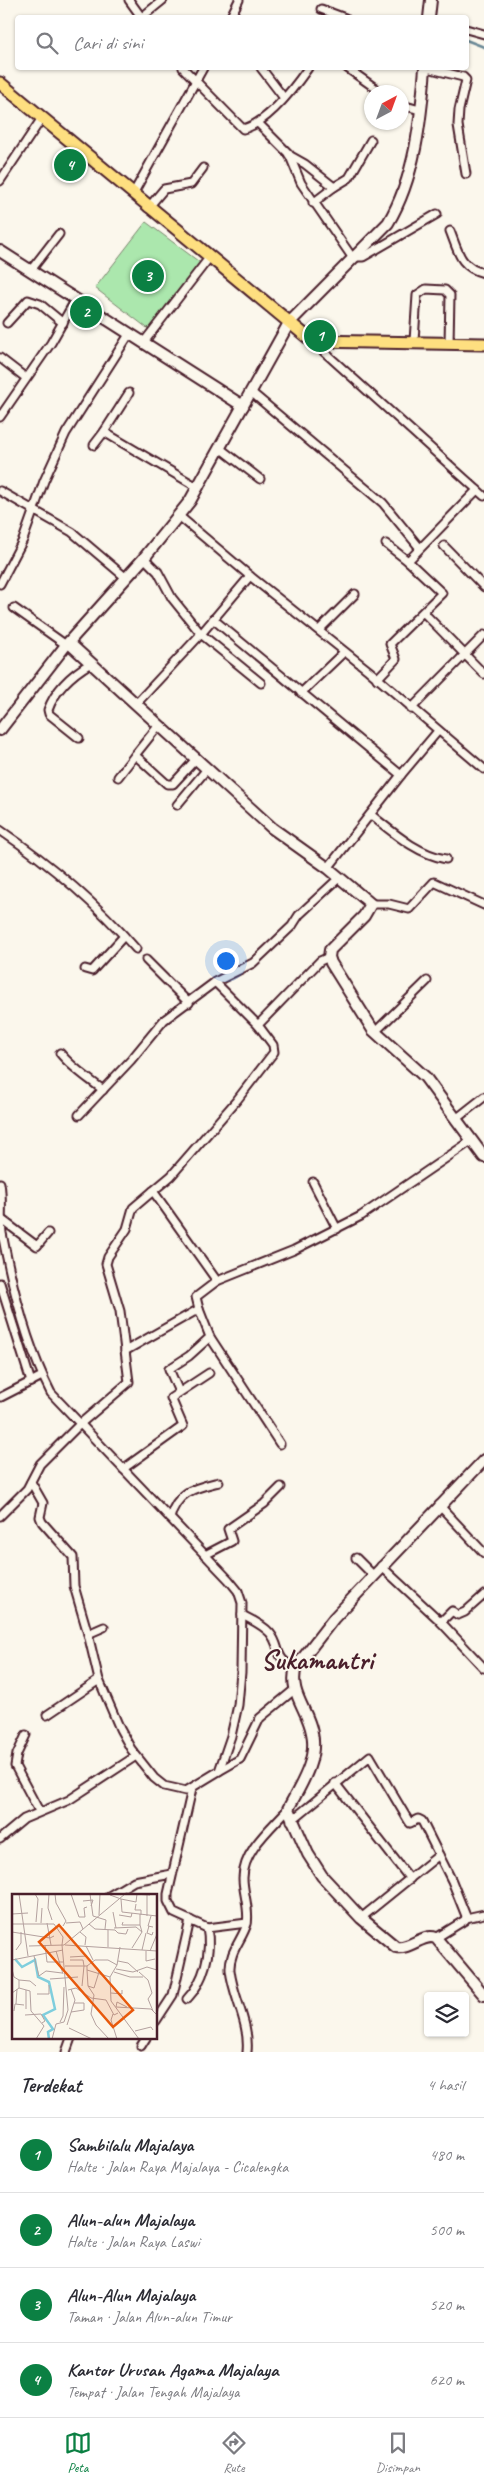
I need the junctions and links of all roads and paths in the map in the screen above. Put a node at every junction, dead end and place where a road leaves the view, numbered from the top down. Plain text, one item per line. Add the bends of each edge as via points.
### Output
1 (129, 0) edge
2 (163, 0) edge
3 (239, 0) edge
4 (431, 0) edge
5 (321, 9) dead end
6 (140, 15) edge
7 (146, 15) edge
8 (232, 15) edge
9 (336, 15) edge
10 (430, 15) edge
11 (469, 30) edge
12 (484, 34) edge
13 (185, 70) edge
14 (202, 70) edge
15 (262, 70) edge
16 (306, 70) edge
17 (350, 70) edge
18 (426, 70) edge
19 (434, 70) edge
20 (195, 82) junction
21 (0, 83) edge
22 (372, 85) edge
23 (284, 98) junction
24 (409, 107) edge
25 (420, 110) junction
26 (42, 118) junction
27 (258, 123) junction
28 (371, 140) dead end
29 (289, 154) junction
30 (202, 168) dead end
31 (466, 174) dead end
32 (0, 181) edge
33 (334, 187) junction
34 (133, 194) junction
35 (314, 203) junction
36 (148, 208) junction
37 (437, 214) dead end
38 (450, 231) dead end
39 (59, 234) dead end
40 (0, 251) edge
41 (352, 257) junction
42 (209, 258) junction
43 (31, 270) junction
44 (484, 273) edge
45 (76, 299) junction
46 (7, 323) dead end
47 (63, 323) junction
48 (291, 325) junction
49 (130, 333) junction
50 (309, 340) junction
51 (414, 341) junction
52 (144, 342) junction
53 (449, 343) junction
54 (484, 344) edge
55 (0, 358) edge
56 (26, 378) junction
57 (250, 392) junction
58 (128, 393) dead end
59 (243, 406) junction
60 (0, 418) edge
61 (104, 432) junction
62 (94, 445) dead end
63 (224, 450) junction
64 (260, 479) dead end
65 (199, 488) junction
66 (477, 490) junction
67 (0, 491) edge
68 (484, 496) edge
69 (34, 509) junction
70 (179, 516) junction
71 (386, 544) dead end
72 (419, 546) junction
73 (444, 546) dead end
74 (146, 559) junction
75 (408, 560) junction
76 (250, 576) junction
77 (125, 577) junction
78 (0, 584) edge
79 (484, 587) edge
80 (355, 594) dead end
81 (14, 608) dead end
82 (424, 613) junction
83 (213, 619) junction
84 (319, 630) junction
85 (201, 634) junction
86 (484, 636) edge
87 (68, 644) junction
88 (344, 652) junction
89 (464, 653) junction
90 (86, 658) junction
91 (484, 674) edge
92 (377, 679) junction
93 (261, 683) dead end
94 (301, 693) junction
95 (136, 704) junction
96 (411, 708) junction
97 (159, 725) junction
98 (0, 730) edge
99 (438, 731) junction
100 (78, 738) dead end
101 (135, 755) junction
102 (196, 759) junction
103 (207, 769) junction
104 (484, 769) edge
105 (401, 775) junction
106 (118, 777) dead end
107 (177, 805) dead end
108 (371, 815) junction
109 (0, 830) edge
110 (446, 859) dead end
111 (328, 868) junction
112 (340, 877) junction
113 (371, 904) junction
114 (484, 905) edge
115 (124, 936) junction
116 (136, 949) dead end
117 (328, 957) junction
118 (146, 960) dead end
119 (85, 969) dead end
120 (427, 981) dead end
121 (215, 982) junction
122 (190, 1003) junction
123 (258, 1025) junction
124 (375, 1032) junction
125 (60, 1053) dead end
126 (103, 1090) junction
127 (484, 1097) edge
128 (79, 1115) dead end
129 (456, 1119) junction
130 (471, 1140) junction
131 (484, 1157) edge
132 (313, 1182) dead end
133 (0, 1186) edge
134 (153, 1191) junction
135 (1, 1219) edge
136 (337, 1229) junction
137 (48, 1233) dead end
138 (217, 1281) junction
139 (12, 1285) junction
140 (1, 1286) edge
141 (199, 1309) junction
142 (210, 1337) junction
143 (125, 1351) junction
144 (209, 1373) dead end
145 (41, 1376) junction
146 (32, 1381) junction
147 (179, 1392) junction
148 (2, 1397) dead end
149 (80, 1424) junction
150 (280, 1444) dead end
151 (484, 1460) edge
152 (123, 1469) junction
153 (31, 1482) junction
154 (219, 1482) dead end
155 (281, 1487) dead end
156 (439, 1506) junction
157 (0, 1516) edge
158 (170, 1518) junction
159 (484, 1553) edge
160 (205, 1555) junction
161 (356, 1558) dead end
162 (381, 1566) junction
163 (373, 1575) junction
164 (484, 1595) edge
165 (242, 1615) junction
166 (441, 1622) junction
167 (104, 1627) dead end
168 (88, 1634) junction
169 (296, 1667) junction
170 (484, 1668) edge
171 (99, 1680) junction
172 (294, 1690) junction
173 (47, 1715) dead end
174 (26, 1735) dead end
175 (136, 1756) junction
176 (219, 1772) junction
177 (335, 1783) junction
178 (192, 1788) junction
179 (288, 1809) junction
180 (39, 1811) junction
181 (291, 1821) junction
182 (0, 1839) edge
183 (439, 1855) junction
184 (172, 1874) junction
185 (410, 1879) junction
186 (112, 1894) edge
187 (484, 1914) edge
188 (361, 1918) junction
189 (466, 1918) junction
190 (190, 1920) junction
191 (247, 1923) junction
192 (211, 1928) junction
193 (436, 1938) junction
194 (484, 1995) edge
195 (187, 1999) dead end
196 (158, 2018) edge
197 (70, 2040) edge
198 (145, 2040) edge
199 (141, 2046) dead end
200 (66, 2052) edge
201 (247, 2052) edge

1 - 6 street
2 - 7 street
3 - 8 street
4 - 10 street
5 - 9 street
11 - 12 street
13 - 20 street
14 - 20 street
15 - 23 street
16 - 23 street
17 - 22 street
18 - 25 street
19 - 31 street via 466,80 458,117
20 - 27 street via 241,127
20 - 34 street
21 - 26 main road
23 - 27 street
24 - 25 street
25 - 41 street via 414,152 396,210 388,224
26 - 32 street
26 - 34 main road
27 - 29 street
28 - 33 street via 349,178
29 - 33 street
29 - 35 street
30 - 36 street via 191,184 164,190
33 - 35 street
34 - 36 main road
35 - 41 street
36 - 42 main road
37 - 41 street via 364,257
38 - 44 street via 463,262 469,269
39 - 43 street
40 - 43 street
41 - 48 street
42 - 48 main road
42 - 52 street
43 - 45 street
45 - 47 street
45 - 49 street
46 - 47 street via 23,303 32,300
47 - 56 street
48 - 50 main road
48 - 57 street
49 - 52 street
49 - 69 street via 66,433
50 - 51 main road
50 - 66 street
51 - 53 main road
51 - 53 street via 417,295 426,289 446,290 450,295
52 - 59 street
53 - 54 main road
55 - 56 street
56 - 60 street
57 - 59 street
57 - 72 street via 384,503
58 - 61 street
59 - 63 street
61 - 62 street
61 - 65 street
63 - 64 street
63 - 65 street
65 - 70 street
66 - 68 street
66 - 72 street
67 - 69 street
69 - 77 street via 89,544
69 - 78 street via 23,540
70 - 74 street
70 - 76 street
71 - 75 street
72 - 75 street
73 - 79 street
74 - 77 street
74 - 85 street
75 - 82 street via 442,593
76 - 83 street
76 - 84 street
77 - 87 street
80 - 84 street
81 - 87 street
82 - 89 street
82 - 92 street via 390,644 396,659
83 - 85 street
83 - 94 street
84 - 88 street
85 - 93 street
85 - 95 street
86 - 89 street
87 - 90 street
87 - 98 street
88 - 92 street
88 - 94 street
89 - 91 street
89 - 96 street
90 - 95 street
90 - 100 street via 63,684 48,710
92 - 96 street
94 - 105 street
95 - 97 street
96 - 99 street
97 - 101 street
97 - 102 street
99 - 104 street
99 - 105 street
101 - 102 street via 169,784 173,784
101 - 106 street
102 - 103 street
103 - 107 street
103 - 111 street via 272,828
105 - 108 street
108 - 110 street via 409,845
108 - 111 street
109 - 115 street via 58,872
111 - 112 street
112 - 113 street
112 - 121 street via 252,963
113 - 114 street via 409,909 434,882
113 - 117 street via 364,916 330,950
115 - 116 street
115 - 119 street via 91,972
117 - 123 street via 320,961
117 - 124 street
118 - 122 street
120 - 124 street
121 - 122 street
121 - 123 street
122 - 126 street via 164,1020
123 - 134 street via 273,1045 274,1052 171,1176
124 - 129 street via 424,1077
125 - 126 street via 70,1066
126 - 128 street
127 - 129 street
129 - 130 street
130 - 131 street
130 - 136 street
132 - 136 street
133 - 135 street
134 - 138 street
134 - 143 street via 134,1206 127,1229 107,1260 108,1276 120,1311
135 - 137 street via 37,1246
135 - 139 street
136 - 138 street
138 - 141 street via 196,1297
139 - 140 street
139 - 145 street
140 - 146 street
141 - 142 street
141 - 143 street
142 - 147 street via 169,1369
142 - 150 street
143 - 149 street via 129,1382
144 - 147 street
145 - 146 street
145 - 149 street via 57,1402
146 - 148 street
147 - 152 street via 171,1399 183,1426
149 - 152 street
149 - 153 street via 36,1468
151 - 156 street
152 - 158 street
153 - 157 street
153 - 168 street via 43,1503 42,1522 73,1557 74,1586
154 - 158 street via 199,1486 178,1498
155 - 160 street via 264,1504 227,1530 232,1541
156 - 159 street
156 - 162 street
158 - 160 street
160 - 165 street via 238,1592
161 - 163 street
162 - 163 street
162 - 166 street
163 - 169 street via 312,1643
164 - 166 street via 465,1612 458,1615 452,1611
165 - 169 street via 270,1632 281,1658 286,1664
165 - 176 street via 238,1705
166 - 170 street
167 - 168 street
168 - 171 street
169 - 172 street
171 - 173 street
171 - 175 street via 120,1729
172 - 176 street via 260,1718 240,1759
172 - 179 street via 312,1732 313,1743 309,1768
174 - 180 street via 15,1766
175 - 178 street via 164,1786 180,1790
175 - 180 street via 69,1800
176 - 178 street
177 - 181 street
177 - 183 street via 370,1756 410,1823 418,1819 422,1821
177 - 185 street
178 - 184 street
179 - 181 street
179 - 191 street via 244,1864
180 - 182 street
181 - 188 street via 312,1862
183 - 185 street
183 - 189 street
184 - 186 street via 134,1880
184 - 190 street via 168,1894 170,1907 180,1917
185 - 188 street
187 - 189 street
188 - 193 street via 396,1947 405,1947 428,1937
189 - 193 street
190 - 192 street
190 - 196 street via 173,1995
191 - 192 street
191 - 201 street via 233,1950 230,1969 247,2033
192 - 195 street via 204,1969
193 - 194 street
197 - 200 street
198 - 199 street

